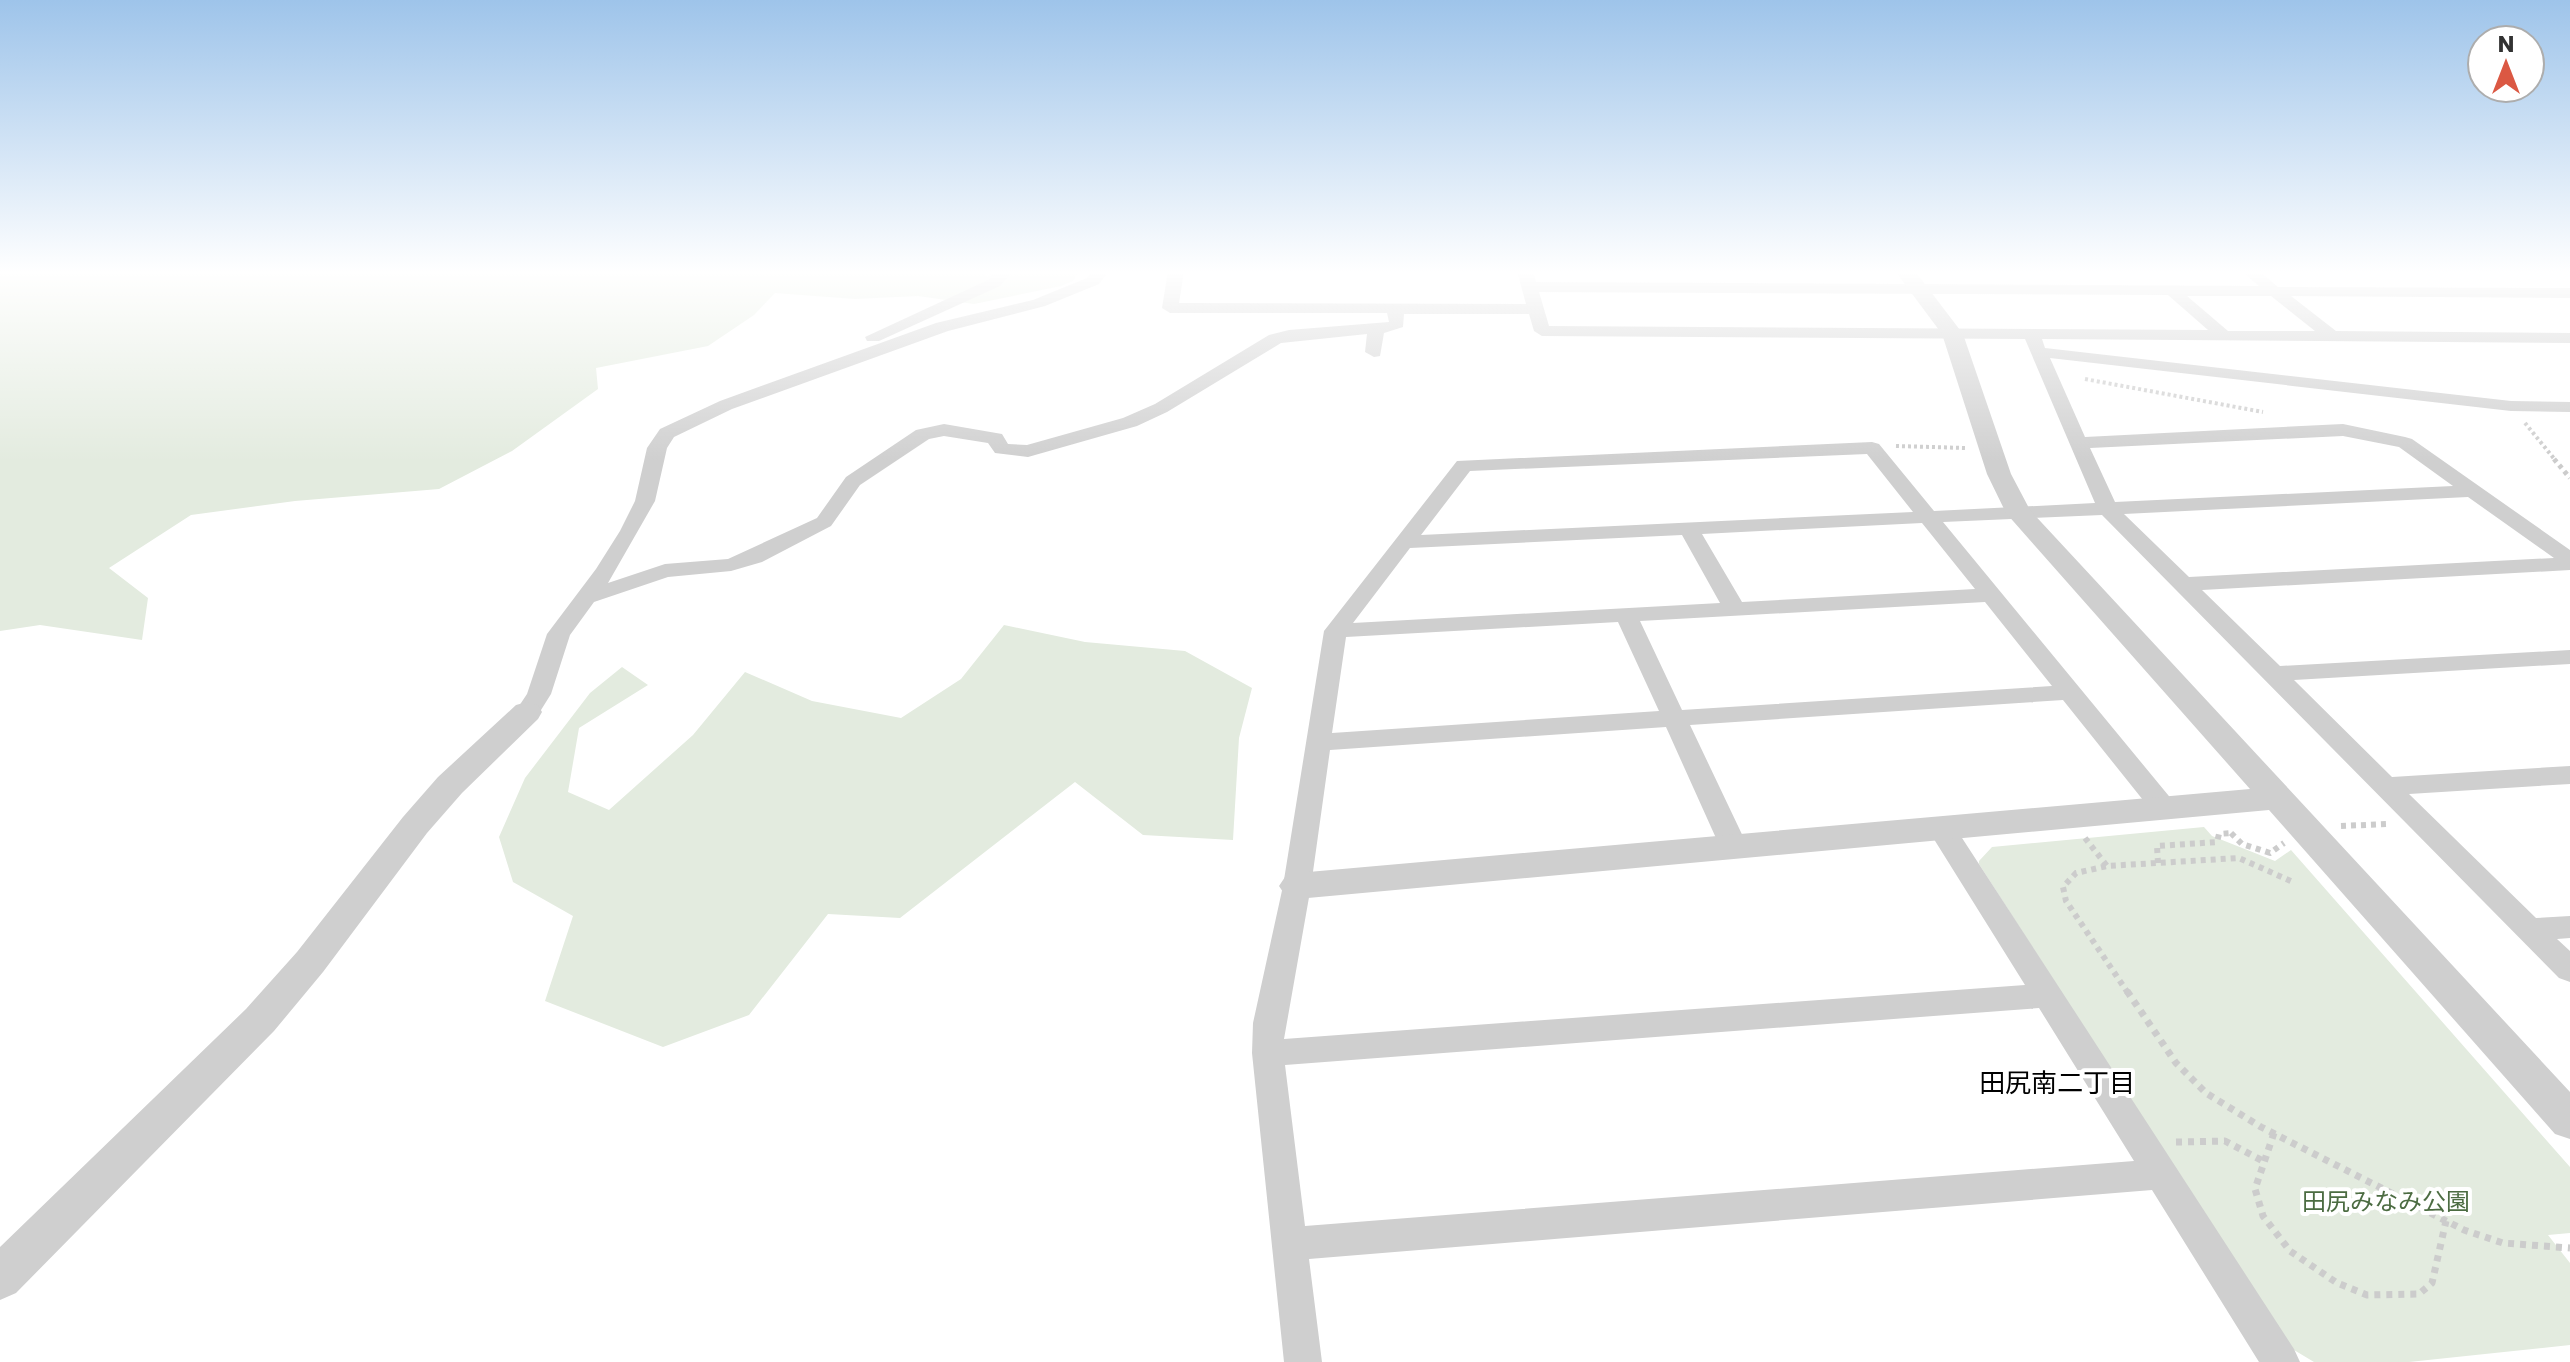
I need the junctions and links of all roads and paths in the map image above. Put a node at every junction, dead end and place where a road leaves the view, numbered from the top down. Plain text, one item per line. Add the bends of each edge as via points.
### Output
1 (1952, 334) edge
2 (877, 335) edge
3 (921, 335) edge
4 (1294, 335) edge
5 (1375, 335) edge
6 (1957, 335) edge
7 (2224, 336) joint
8 (2331, 336) joint
9 (2570, 338) edge
10 (2035, 343) junction
11 (1374, 352) dead end
12 (2048, 372) junction
13 (2511, 406) junction
14 (2570, 407) edge
15 (2272, 414) dead end
16 (675, 427) junction
17 (2079, 443) junction
18 (1872, 448) junction
19 (1971, 448) dead end
20 (2570, 478) edge
21 (2473, 491) junction
22 (2107, 508) junction
23 (2019, 513) junction
24 (1928, 517) junction
25 (1688, 528) junction
26 (1403, 542) junction
27 (2570, 562) edge
28 (2183, 584) junction
29 (1991, 595) junction
30 (585, 598) junction
31 (1735, 609) junction
32 (1626, 615) junction
33 (1335, 631) junction
34 (2570, 657) edge
35 (2273, 674) junction
36 (2070, 692) junction
37 (527, 712) joint
38 (1674, 718) junction
39 (1319, 742) junction
40 (2570, 775) edge
41 (2385, 786) junction
42 (2277, 798) junction
43 (2164, 808) junction
44 (2422, 822) junction
45 (2226, 827) dead end
46 (2333, 827) dead end
47 (1941, 828) junction
48 (2231, 833) junction
49 (2082, 834) dead end
50 (2288, 840) dead end
51 (1734, 847) junction
52 (2257, 849) junction
53 (2158, 863) junction
54 (2251, 863) junction
55 (2107, 866) junction
56 (2293, 882) dead end
57 (1297, 886) junction
58 (2570, 927) edge
59 (2529, 929) junction
60 (2570, 970) edge
61 (2048, 995) junction
62 (1268, 1053) junction
63 (2570, 1121) edge
64 (2274, 1133) junction
65 (2143, 1144) junction
66 (2263, 1161) junction
67 (2162, 1174) junction
68 (2446, 1221) junction
69 (1289, 1244) junction
70 (2570, 1248) edge
71 (0, 1278) edge
72 (1303, 1362) edge
73 (2281, 1362) edge

1 - 23 street via 1999,474
2 - 16 street via 696,409
3 - 16 street
4 - 30 street via 1275,339 1130,422 1028,451 1002,449 995,438 944,430 923,434 853,481 824,522 754,557 731,565 665,571
5 - 11 street
6 - 10 street
7 - 8 street
7 - 10 street
8 - 9 street
10 - 12 street
10 - 13 street
12 - 15 path
12 - 17 street
13 - 14 street
13 - 20 path
16 - 30 street via 660,441 645,501 630,531
17 - 21 street via 2343,430 2405,443
17 - 22 street
18 - 19 path
18 - 24 street
18 - 26 street via 1464,465
21 - 22 street
21 - 27 street
22 - 23 street
22 - 28 street
23 - 24 street
23 - 42 street
24 - 25 street
24 - 29 street
25 - 26 street
25 - 31 street
26 - 33 street
27 - 28 street
28 - 35 street
29 - 31 street
29 - 36 street
30 - 37 street via 559,634 539,694
31 - 32 street
32 - 33 street
32 - 38 street
33 - 39 street
34 - 35 street
35 - 41 street
36 - 38 street
36 - 43 street
37 - 71 street via 415,825 260,1020
38 - 39 street
38 - 51 street
39 - 57 street
40 - 41 street
41 - 44 street
42 - 43 street
42 - 63 street
43 - 47 street
44 - 46 path
44 - 59 street
45 - 48 path
47 - 51 street
47 - 61 street
48 - 52 path
48 - 53 path via 2219,834 2217,842 2157,846
49 - 55 path
50 - 52 path via 2270,853
51 - 57 street
52 - 54 path
53 - 54 path via 2239,858
53 - 55 path
54 - 56 path
55 - 64 path via 2068,879 2063,887 2066,901 2176,1063 2227,1108
57 - 62 street via 1269,1023
58 - 59 street
59 - 60 street
61 - 62 street
61 - 65 street
62 - 69 street
64 - 66 path
64 - 68 path
65 - 66 path via 2217,1140
65 - 67 street
66 - 68 path via 2255,1189 2275,1233 2316,1270 2367,1295 2408,1295 2427,1289
67 - 69 street
67 - 73 street
68 - 70 path via 2503,1243
69 - 72 street

